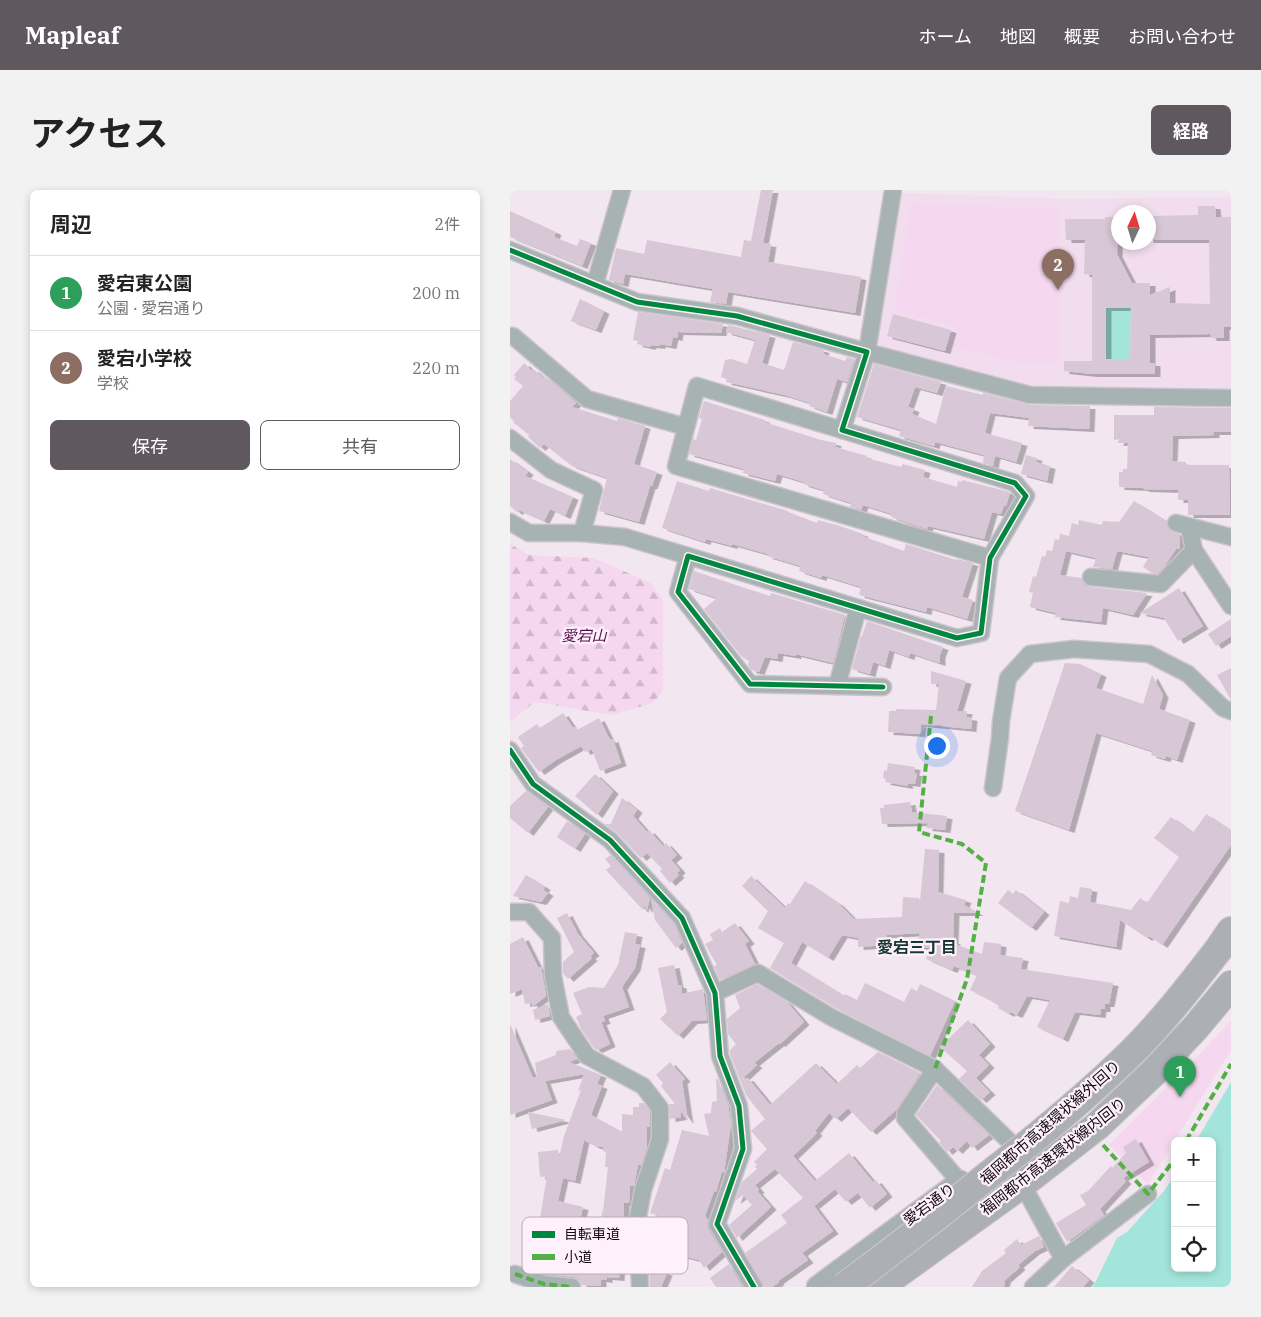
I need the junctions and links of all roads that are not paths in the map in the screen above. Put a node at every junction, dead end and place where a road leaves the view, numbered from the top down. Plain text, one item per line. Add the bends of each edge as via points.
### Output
1 (622, 190) edge
2 (893, 190) edge
3 (510, 250) edge
4 (595, 284) junction
5 (510, 336) edge
6 (867, 352) junction
7 (1231, 398) edge
8 (686, 427) junction
9 (842, 430) junction
10 (510, 438) edge
11 (510, 522) edge
12 (582, 534) junction
13 (1231, 537) edge
14 (1194, 550) junction
15 (688, 556) junction
16 (990, 558) junction
17 (1091, 577) dead end
18 (1231, 606) edge
19 (858, 608) junction
20 (837, 686) junction
21 (883, 687) dead end
22 (1231, 711) edge
23 (510, 750) edge
24 (992, 788) dead end
25 (510, 912) edge
26 (1231, 932) edge
27 (1231, 986) edge
28 (715, 993) junction
29 (935, 1069) junction
30 (1012, 1144) junction
31 (960, 1182) junction
32 (1026, 1191) junction
33 (1148, 1194) dead end
34 (638, 1217) edge
35 (1063, 1259) junction
36 (515, 1274) dead end
37 (639, 1274) edge
38 (572, 1287) edge
39 (640, 1287) edge
40 (754, 1287) edge
41 (818, 1287) edge
42 (844, 1287) edge
43 (879, 1287) edge
44 (890, 1287) edge
45 (1033, 1287) edge

1 - 4 street
2 - 6 street
3 - 4 street
4 - 6 street via 637,302 737,316
5 - 8 street via 587,399
6 - 7 street via 1030,395
6 - 9 street
8 - 9 street via 697,386
8 - 16 street via 676,466
9 - 16 street via 1015,483 1026,496
10 - 12 street via 552,470 594,490
11 - 12 street via 529,533
12 - 15 street via 625,536
13 - 14 street via 1182,525
14 - 17 street via 1161,584
14 - 18 street
15 - 19 street
15 - 20 street via 678,592 750,684
16 - 19 street via 981,633 957,638
19 - 20 street
20 - 21 street
22 - 24 street via 1223,708 1188,674 1149,654 1074,649 1030,654 1008,678
23 - 28 street via 533,784 610,840 682,918
25 - 34 street via 529,912 552,938 553,976 561,1017 586,1056 643,1086 660,1108 660,1139
26 - 30 street, 愛宕通り via 1166,1014 1117,1063 1065,1108
26 - 42 highway, 福岡都市高速環状線外回り, bridge via 1172,1009 1132,1052 1026,1146
27 - 32 street via 1192,1035 1142,1089
27 - 43 highway, 福岡都市高速環状線内回り via 1153,1073 1097,1126
28 - 29 street via 758,972 830,1017
28 - 40 street via 720,1056 739,1106 743,1149 717,1224
29 - 30 street
29 - 31 street via 905,1118
30 - 31 street, 愛宕通り
31 - 41 street, 愛宕通り
32 - 35 street
32 - 44 street
33 - 35 street
35 - 45 street
36 - 38 street via 544,1284
37 - 39 street

